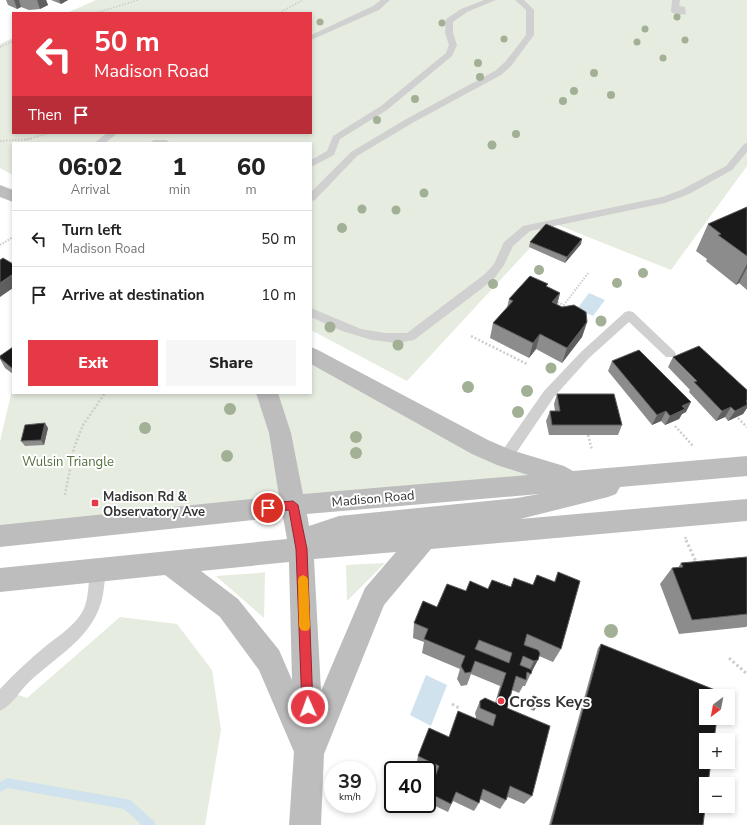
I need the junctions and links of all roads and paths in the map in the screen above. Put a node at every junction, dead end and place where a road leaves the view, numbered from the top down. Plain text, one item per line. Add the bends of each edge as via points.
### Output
1 (138, 0) edge
2 (303, 0) edge
3 (386, 0) edge
4 (492, 0) edge
5 (519, 0) edge
6 (99, 12) edge
7 (281, 12) edge
8 (312, 38) edge
9 (12, 41) edge
10 (0, 47) edge
11 (48, 134) edge
12 (112, 134) edge
13 (0, 141) edge
14 (17, 142) edge
15 (17, 142) edge
16 (100, 142) edge
17 (747, 146) edge
18 (312, 163) edge
19 (0, 190) edge
20 (12, 197) edge
21 (312, 197) edge
22 (12, 238) edge
23 (0, 245) edge
24 (589, 272) dead end
25 (552, 300) edge
26 (564, 304) junction
27 (312, 312) edge
28 (557, 314) edge
29 (471, 336) dead end
30 (670, 354) dead end
31 (312, 356) edge
32 (527, 364) dead end
33 (104, 394) edge
34 (266, 394) edge
35 (738, 418) edge
36 (675, 426) edge
37 (747, 428) edge
38 (588, 435) edge
39 (693, 446) dead end
40 (592, 450) dead end
41 (505, 458) junction
42 (747, 466) edge
43 (660, 472) junction
44 (575, 480) junction
45 (65, 495) dead end
46 (293, 505) junction
47 (747, 510) edge
48 (684, 535) dead end
49 (0, 536) edge
50 (425, 538) junction
51 (301, 549) junction
52 (170, 563) junction
53 (699, 569) edge
54 (98, 571) junction
55 (0, 580) edge
56 (729, 658) dead end
57 (747, 674) edge
58 (0, 702) edge
59 (452, 704) dead end
60 (459, 708) dead end
61 (309, 753) junction
62 (305, 825) edge

1 - 6 path
2 - 7 path
3 - 8 lane via 376,8
4 - 18 lane via 457,13 449,21 453,45 450,54 384,108 336,138 331,152
5 - 21 lane via 530,10 530,35 508,64 498,73 354,154
9 - 10 path
11 - 15 path
12 - 16 lane
13 - 14 path
17 - 27 lane via 729,168 665,200 527,228 508,244 499,265 489,277 410,337 398,339 355,331
19 - 20 main road
22 - 23 path
24 - 26 path
25 - 26 path
26 - 28 path
29 - 32 path
30 - 41 lane via 629,315 585,355 549,394
31 - 41 main road via 480,447
33 - 45 path via 84,425 74,448
34 - 46 main road via 280,433
35 - 37 path
36 - 39 path
38 - 40 path
41 - 44 main road
42 - 43 main road, Madison Road
43 - 44 main road, Madison Road
43 - 51 main road via 517,509 323,530 310,538
44 - 46 main road, Madison Road
46 - 49 main road, Madison Road
46 - 51 main road
47 - 50 main road
48 - 53 path
50 - 51 main road
50 - 61 main road via 389,576 374,597
51 - 52 main road
51 - 61 main road
52 - 54 main road
52 - 61 main road via 229,608 269,660
54 - 55 main road
54 - 58 lane via 95,601 87,619 72,636 23,676
56 - 57 path
59 - 60 path
61 - 62 main road

